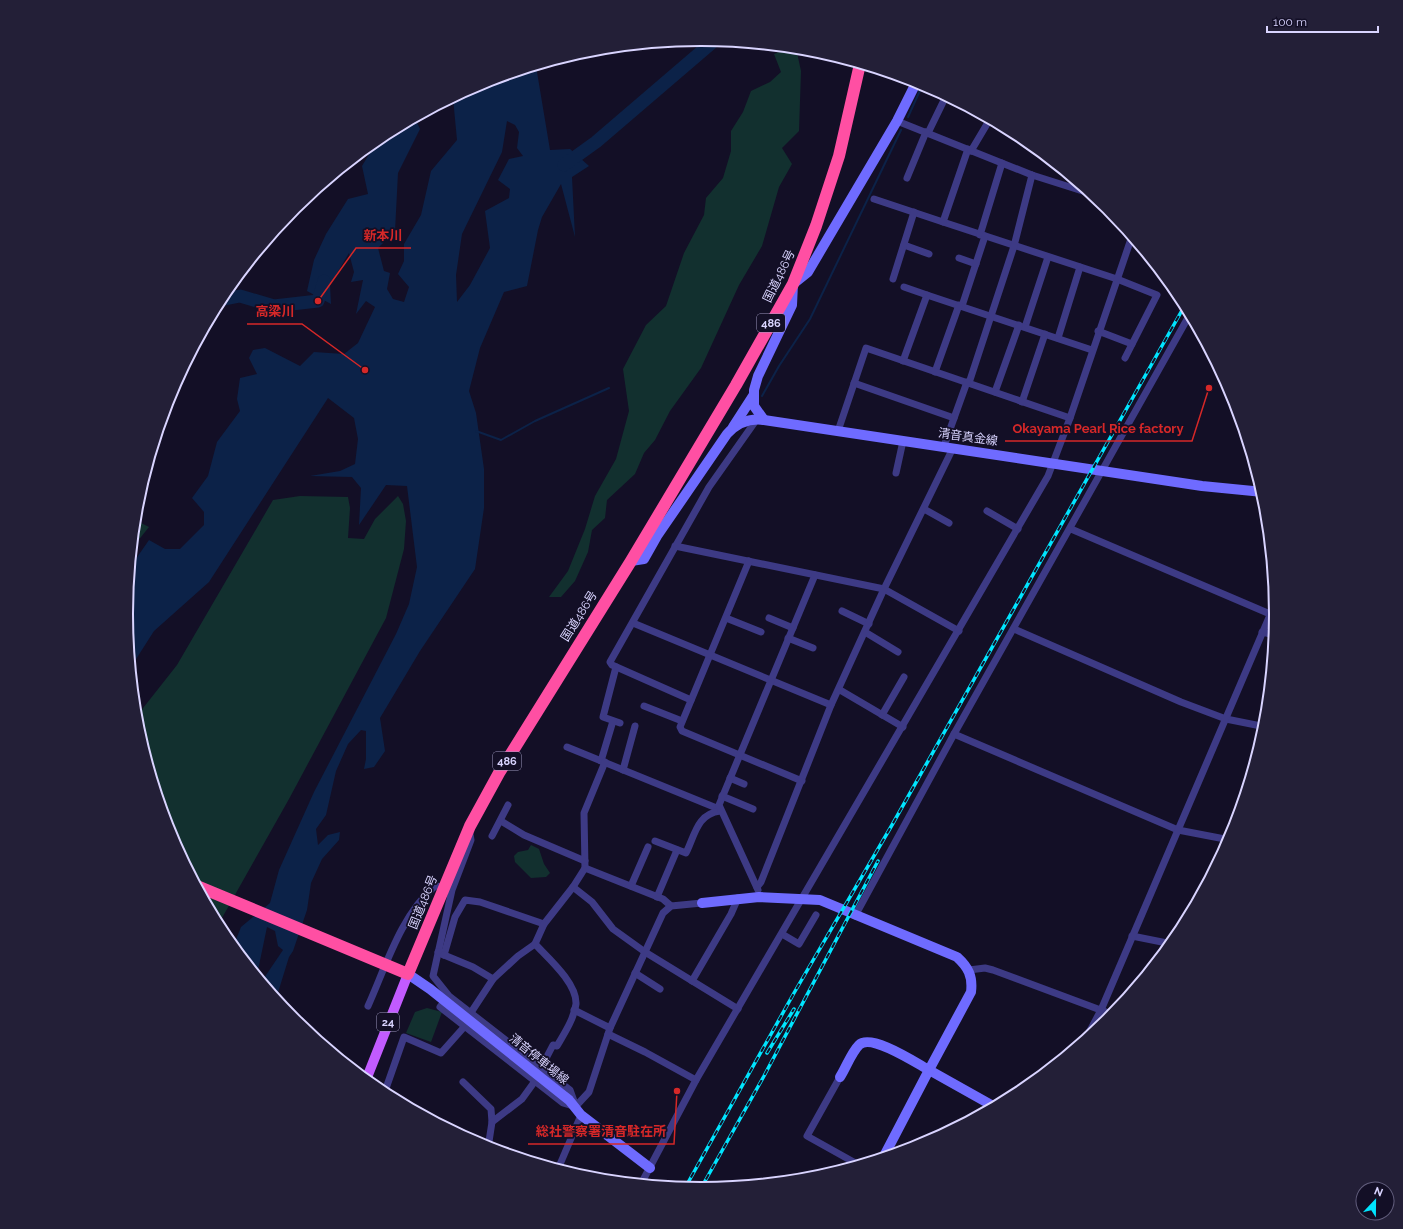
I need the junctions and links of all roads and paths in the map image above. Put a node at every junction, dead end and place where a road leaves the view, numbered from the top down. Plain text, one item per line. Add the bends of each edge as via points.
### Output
1 (859, 68) edge
2 (914, 87) edge
3 (944, 101) edge
4 (897, 120) junction
5 (987, 123) edge
6 (927, 133) junction
7 (969, 150) junction
8 (1002, 163) junction
9 (1032, 176) junction
10 (907, 178) dead end
11 (1079, 190) edge
12 (874, 199) dead end
13 (914, 212) junction
14 (943, 222) junction
15 (983, 236) junction
16 (1130, 241) edge
17 (904, 245) junction
18 (1014, 246) junction
19 (929, 254) dead end
20 (1048, 257) junction
21 (959, 258) dead end
22 (976, 264) junction
23 (1080, 267) junction
24 (808, 272) junction
25 (893, 279) dead end
26 (1117, 279) junction
27 (792, 284) junction
28 (904, 287) dead end
29 (927, 295) junction
30 (792, 305) junction
31 (960, 306) junction
32 (992, 316) junction
33 (1187, 319) edge
34 (1022, 326) junction
35 (1098, 331) junction
36 (1045, 334) junction
37 (1058, 338) junction
38 (1132, 344) junction
39 (1092, 350) junction
40 (1125, 358) dead end
41 (903, 361) junction
42 (935, 372) junction
43 (854, 383) junction
44 (968, 383) junction
45 (995, 392) junction
46 (753, 396) junction
47 (1022, 402) junction
48 (954, 418) junction
49 (1070, 418) junction
50 (761, 420) junction
51 (732, 429) junction
52 (838, 431) junction
53 (903, 441) junction
54 (948, 447) junction
55 (1053, 462) junction
56 (1103, 470) junction
57 (896, 473) dead end
58 (1256, 491) edge
59 (924, 509) junction
60 (987, 511) dead end
61 (949, 523) dead end
62 (1018, 529) junction
63 (1071, 529) junction
64 (675, 546) junction
65 (631, 561) junction
66 (749, 561) junction
67 (815, 575) junction
68 (884, 589) junction
69 (842, 611) dead end
70 (1270, 614) joint
71 (726, 618) junction
72 (769, 618) dead end
73 (633, 623) junction
74 (869, 624) junction
75 (793, 628) junction
76 (1014, 629) junction
77 (959, 630) junction
78 (760, 632) dead end
79 (865, 632) junction
80 (1262, 632) junction
81 (1269, 634) edge
82 (788, 638) junction
83 (813, 648) dead end
84 (898, 652) dead end
85 (710, 654) junction
86 (616, 667) junction
87 (904, 677) dead end
88 (771, 680) junction
89 (840, 690) junction
90 (691, 700) junction
91 (644, 706) dead end
92 (831, 706) junction
93 (882, 715) junction
94 (1226, 719) junction
95 (682, 721) junction
96 (635, 726) dead end
97 (1259, 726) edge
98 (903, 727) junction
99 (954, 734) junction
100 (567, 747) dead end
101 (740, 754) junction
102 (603, 761) junction
103 (623, 770) junction
104 (730, 778) junction
105 (802, 781) junction
106 (744, 784) dead end
107 (722, 796) junction
108 (508, 805) dead end
109 (753, 808) dead end
110 (720, 810) junction
111 (501, 820) junction
112 (470, 826) junction
113 (1178, 830) junction
114 (492, 836) dead end
115 (1224, 839) edge
116 (655, 841) dead end
117 (648, 847) dead end
118 (677, 850) junction
119 (585, 864) junction
120 (631, 886) junction
121 (444, 887) junction
122 (573, 887) junction
123 (204, 889) edge
124 (758, 892) junction
125 (657, 896) junction
126 (738, 898) junction
127 (803, 899) junction
128 (702, 904) joint
129 (671, 906) junction
130 (816, 915) dead end
131 (855, 916) junction
132 (544, 924) junction
133 (782, 934) junction
134 (1132, 936) junction
135 (1165, 943) edge
136 (535, 944) junction
137 (645, 952) junction
138 (441, 954) junction
139 (969, 970) junction
140 (635, 973) junction
141 (408, 974) junction
142 (493, 979) junction
143 (692, 981) junction
144 (660, 989) dead end
145 (449, 996) junction
146 (368, 1006) dead end
147 (738, 1009) junction
148 (574, 1010) junction
149 (1101, 1010) junction
150 (1107, 1012) edge
151 (470, 1014) junction
152 (465, 1026) junction
153 (1092, 1026) edge
154 (609, 1031) junction
155 (541, 1068) junction
156 (930, 1070) junction
157 (368, 1075) edge
158 (840, 1077) joint
159 (696, 1080) junction
160 (535, 1081) junction
161 (463, 1082) dead end
162 (386, 1087) edge
163 (990, 1104) edge
164 (578, 1111) junction
165 (492, 1122) junction
166 (489, 1142) edge
167 (886, 1152) edge
168 (854, 1163) edge
169 (559, 1165) edge
170 (650, 1168) junction
171 (643, 1180) edge

1 - 27 highway, 国道486号 / 486 via 839,156 816,226
2 - 4 main road
3 - 6 street
4 - 6 street
4 - 24 main road
5 - 7 street
6 - 7 street
6 - 10 street
7 - 8 street
7 - 14 street
8 - 9 street
8 - 15 street
9 - 11 street
9 - 18 street
12 - 13 street
13 - 14 street
13 - 17 street
14 - 15 street
15 - 18 street
15 - 22 street
16 - 26 street
17 - 19 street
17 - 25 street
18 - 20 street
18 - 32 street
20 - 23 street
20 - 34 street
21 - 22 street
22 - 31 street
23 - 26 street
23 - 37 street
24 - 27 main road
24 - 30 main road
26 - 35 street
26 - 38 street via 1158,295
27 - 30 main road
27 - 65 highway, 国道486号 / 486 via 736,385
28 - 29 street
29 - 31 street
29 - 41 street
30 - 46 main road via 758,376
31 - 32 street
31 - 42 street
32 - 34 street
32 - 44 street
33 - 56 street
34 - 36 street
34 - 45 street
35 - 38 street
35 - 39 street
36 - 37 street
36 - 47 street
37 - 39 street
38 - 40 street
39 - 49 street
41 - 42 street
41 - 43 street via 866,348
42 - 44 street
43 - 48 street
43 - 52 street
44 - 45 street
44 - 48 street
45 - 47 street
46 - 50 main road via 754,406
46 - 51 main road
47 - 49 street
48 - 54 street
49 - 55 street
50 - 51 main road, 清音真金線 via 746,420
50 - 52 main road, 清音真金線
50 - 64 street via 709,487
51 - 65 main road, 清音真金線 via 657,536 644,559
52 - 53 main road, 清音真金線
53 - 54 main road, 清音真金線
53 - 57 street
54 - 55 main road, 清音真金線
54 - 59 street
55 - 56 main road, 清音真金線
55 - 62 street via 1048,476
56 - 58 main road, 清音真金線 via 1202,486
56 - 63 street
59 - 61 street
59 - 68 street
60 - 62 street
62 - 77 street
63 - 70 street
63 - 76 street
64 - 66 street
64 - 73 street
65 - 112 highway, 国道486号 / 486 via 503,766
66 - 67 street
66 - 71 street
67 - 68 street
67 - 75 street
68 - 74 street
68 - 77 street
69 - 74 street
70 - 80 street
71 - 78 street
71 - 85 street
72 - 75 street
73 - 85 street
73 - 86 street via 610,662
74 - 79 street
75 - 82 street
76 - 94 street
76 - 99 street
77 - 98 street
79 - 84 street
79 - 89 street
80 - 81 street
80 - 94 street
82 - 83 street
82 - 88 street
85 - 88 street
85 - 90 street
86 - 90 street
86 - 102 street via 603,718 616,722
87 - 93 street
88 - 92 street
88 - 101 street
89 - 92 street
89 - 93 street
90 - 95 street
91 - 95 street
92 - 105 street
93 - 98 street
94 - 97 street
94 - 113 street
95 - 101 street via 682,731
96 - 103 street
98 - 127 street
99 - 113 street
99 - 131 street
100 - 102 street
101 - 104 street
101 - 105 street
102 - 103 street
102 - 119 street via 584,813
103 - 110 street
104 - 106 street
104 - 107 street
105 - 124 street
107 - 109 street
107 - 110 street
108 - 111 street
110 - 118 street via 699,821 686,853
110 - 124 street
111 - 114 street
111 - 119 street via 524,835
112 - 121 highway, 国道486号 / 486
112 - 138 street via 470,840 452,890
113 - 115 street
113 - 134 street
116 - 118 street
117 - 120 street
118 - 125 street
119 - 120 street
119 - 122 street
120 - 125 street
121 - 141 highway, 国道486号 / 486
121 - 146 street via 434,886 425,894 403,928
122 - 132 street
122 - 137 street via 592,902 613,929
123 - 141 highway
124 - 126 main road
124 - 127 main road
125 - 129 street
126 - 128 main road
126 - 143 street
127 - 131 main road via 820,900
127 - 133 street
128 - 129 street
129 - 137 street via 663,913
130 - 133 street via 799,944
131 - 139 main road via 957,957
132 - 136 street
132 - 138 street via 480,902 465,900 455,917
133 - 147 street
134 - 135 street
134 - 149 street
136 - 142 street
136 - 148 street via 570,985 575,998
137 - 140 street
137 - 143 street
138 - 142 street via 473,967
138 - 145 street via 433,976
139 - 149 street via 993,970
139 - 156 main road via 971,992
140 - 144 street
140 - 154 street
141 - 157 main road, 24
141 - 164 main road, 清音停車場線 via 498,1043
142 - 151 street
143 - 147 street
145 - 151 street
145 - 152 street via 440,1007
147 - 159 street
148 - 154 street
148 - 155 street via 570,1024
149 - 150 street
149 - 153 street
151 - 155 street
152 - 160 street
152 - 162 street via 441,1053 404,1037
154 - 159 street
154 - 164 street via 589,1092
155 - 164 street via 570,1090
156 - 158 main road via 880,1044 869,1041 860,1045
156 - 163 main road
156 - 167 main road
158 - 168 street via 807,1136
159 - 170 street
160 - 164 street via 563,1103
160 - 165 street via 522,1099
161 - 165 street via 491,1109
164 - 169 street
164 - 170 main road, 清音停車場線
165 - 166 street
170 - 171 street

